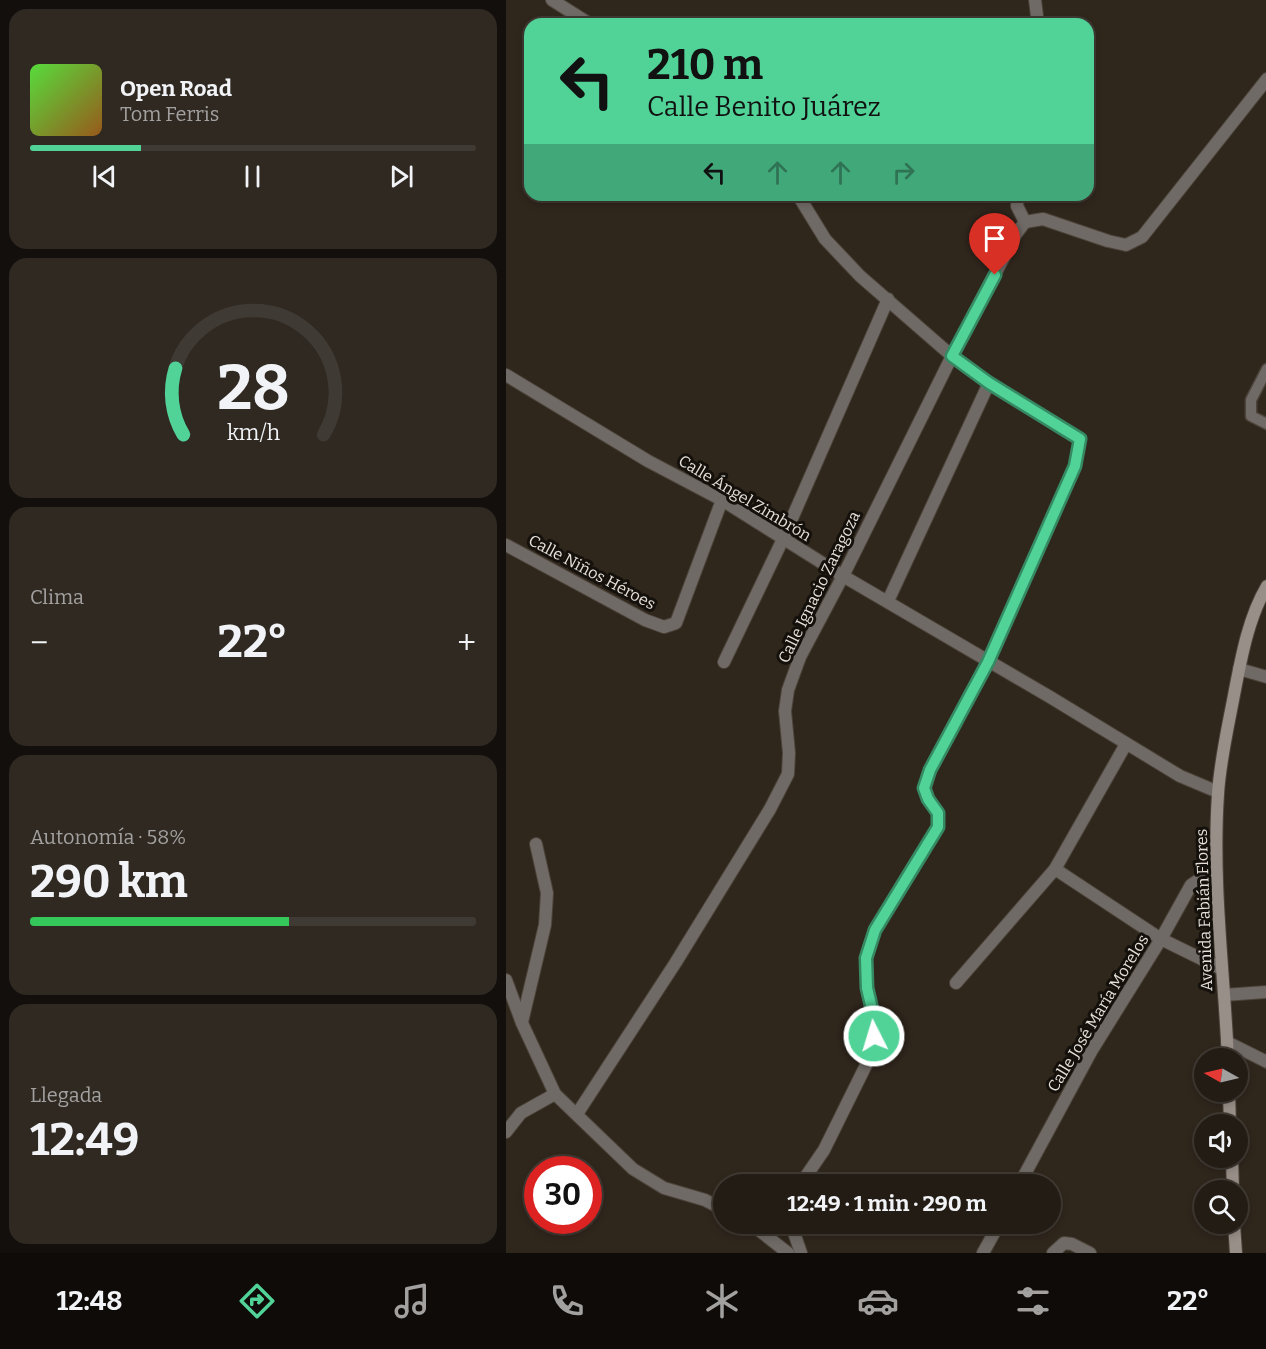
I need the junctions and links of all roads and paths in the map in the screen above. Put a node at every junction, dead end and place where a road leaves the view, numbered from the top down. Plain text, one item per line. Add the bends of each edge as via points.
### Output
1 (1035, 0) edge
2 (555, 1) edge
3 (581, 18) edge
4 (1037, 18) edge
5 (1266, 78) edge
6 (802, 201) edge
7 (1017, 201) edge
8 (1025, 222) junction
9 (888, 299) junction
10 (952, 356) junction
11 (1266, 369) edge
12 (506, 375) edge
13 (989, 383) junction
14 (1266, 424) edge
15 (722, 500) junction
16 (783, 539) junction
17 (506, 545) edge
18 (843, 576) junction
19 (1266, 586) edge
20 (888, 601) junction
21 (724, 662) dead end
22 (988, 662) junction
23 (1239, 669) junction
24 (1266, 677) edge
25 (1126, 744) junction
26 (1218, 792) junction
27 (536, 843) dead end
28 (1216, 868) junction
29 (1055, 869) junction
30 (1161, 939) junction
31 (1222, 969) junction
32 (506, 980) edge
33 (956, 983) dead end
34 (1266, 992) edge
35 (1224, 995) junction
36 (522, 1023) junction
37 (1227, 1042) junction
38 (1227, 1048) edge
39 (1266, 1062) edge
40 (555, 1094) junction
41 (577, 1114) junction
42 (506, 1132) edge
43 (808, 1174) edge
44 (1025, 1174) edge
45 (713, 1204) edge
46 (764, 1234) edge
47 (794, 1234) edge
48 (993, 1234) edge
49 (1234, 1234) edge
50 (788, 1253) edge
51 (801, 1253) edge
52 (983, 1253) edge
53 (1053, 1253) edge
54 (1090, 1253) edge
55 (1235, 1253) edge

1 - 4 street
2 - 3 street
5 - 8 street via 1142,237 1126,244 1043,219
6 - 9 street via 825,238
7 - 8 street
8 - 10 street, Calle Ignacio Zaragoza
9 - 10 street
9 - 16 street
10 - 13 street
10 - 18 street, Calle Ignacio Zaragoza
11 - 14 lane via 1251,399 1251,416
12 - 15 street, Calle Ángel Zimbrón
13 - 20 street
13 - 22 street via 1080,439 1075,466
15 - 16 street, Calle Ángel Zimbrón
15 - 17 street, Calle Niños Héroes via 676,623 664,627
16 - 18 street, Calle Ángel Zimbrón
16 - 21 street
18 - 20 street, Calle Ángel Zimbrón
18 - 41 street, Calle Ignacio Zaragoza via 800,657 788,690 788,774 676,962
19 - 23 main road, Avenida Fabián Flores
20 - 22 street, Calle Ángel Zimbrón
22 - 25 street, Calle Ángel Zimbrón
22 - 43 street via 924,788 938,813 938,827 875,930 866,958 867,988 875,1022 873,1051 824,1150
23 - 24 street
23 - 26 main road, Avenida Fabián Flores
25 - 26 street, Calle Ángel Zimbrón via 1180,776
25 - 29 street
26 - 28 main road, Avenida Fabián Flores
27 - 36 street via 547,894 545,925
28 - 30 street, Calle José María Morelos via 1191,885
28 - 31 main road, Avenida Fabián Flores
29 - 30 street
29 - 33 street
30 - 31 street
30 - 44 street, Calle José María Morelos via 1092,1050
31 - 35 main road, Avenida Fabián Flores
32 - 36 street
34 - 35 street
35 - 37 main road, Avenida Fabián Flores
36 - 40 street
37 - 38 main road, Avenida Fabián Flores
37 - 39 street
40 - 41 street
40 - 42 street via 521,1113
41 - 45 street via 633,1169 664,1188
46 - 50 street
47 - 51 street
48 - 52 street
49 - 55 main road
53 - 54 street via 1064,1243

